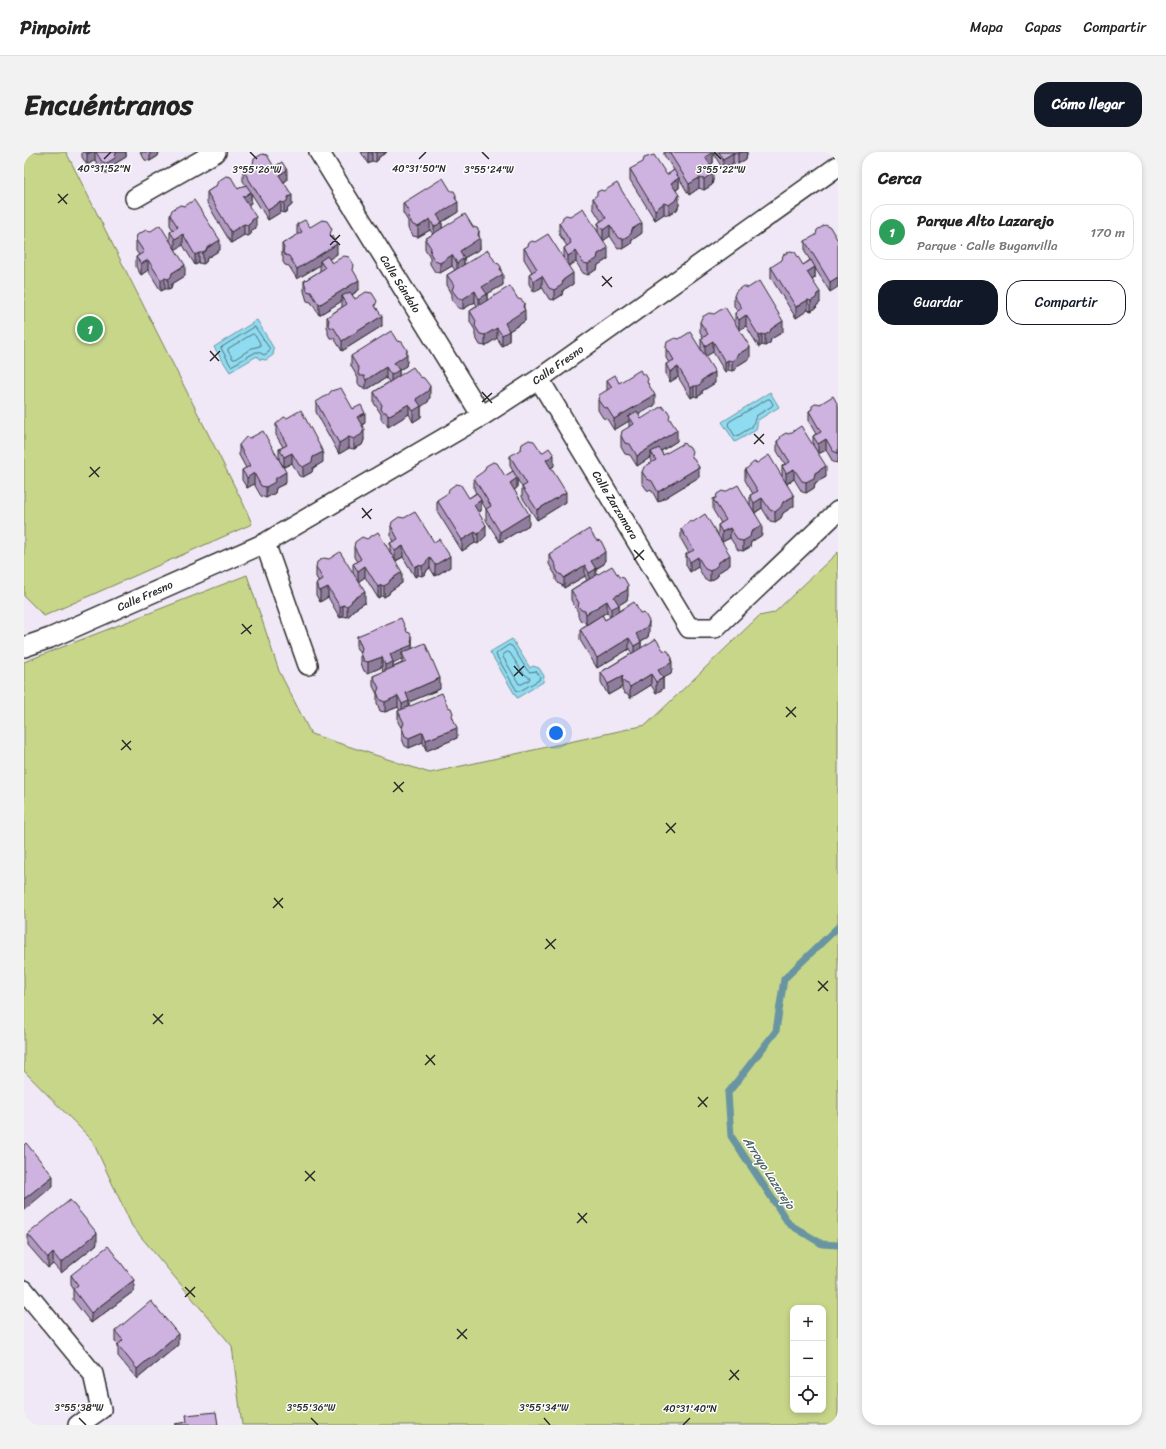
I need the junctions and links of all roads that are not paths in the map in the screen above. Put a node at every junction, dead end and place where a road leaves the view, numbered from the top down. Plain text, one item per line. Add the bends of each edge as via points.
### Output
1 (216, 152) edge
2 (319, 152) edge
3 (838, 166) edge
4 (134, 198) dead end
5 (539, 379) junction
6 (482, 416) junction
7 (838, 511) edge
8 (265, 543) junction
9 (24, 647) edge
10 (308, 665) dead end
11 (24, 1290) edge
12 (78, 1425) edge

1 - 4 street
2 - 6 street, Calle Sándalo
3 - 5 street, Calle Fresno
5 - 6 street, Calle Fresno
5 - 7 street, Calle Zarzamora via 689,628 715,628
6 - 8 street, Calle Fresno
8 - 9 street, Calle Fresno via 50,638
8 - 10 street
11 - 12 street via 93,1374 101,1409

